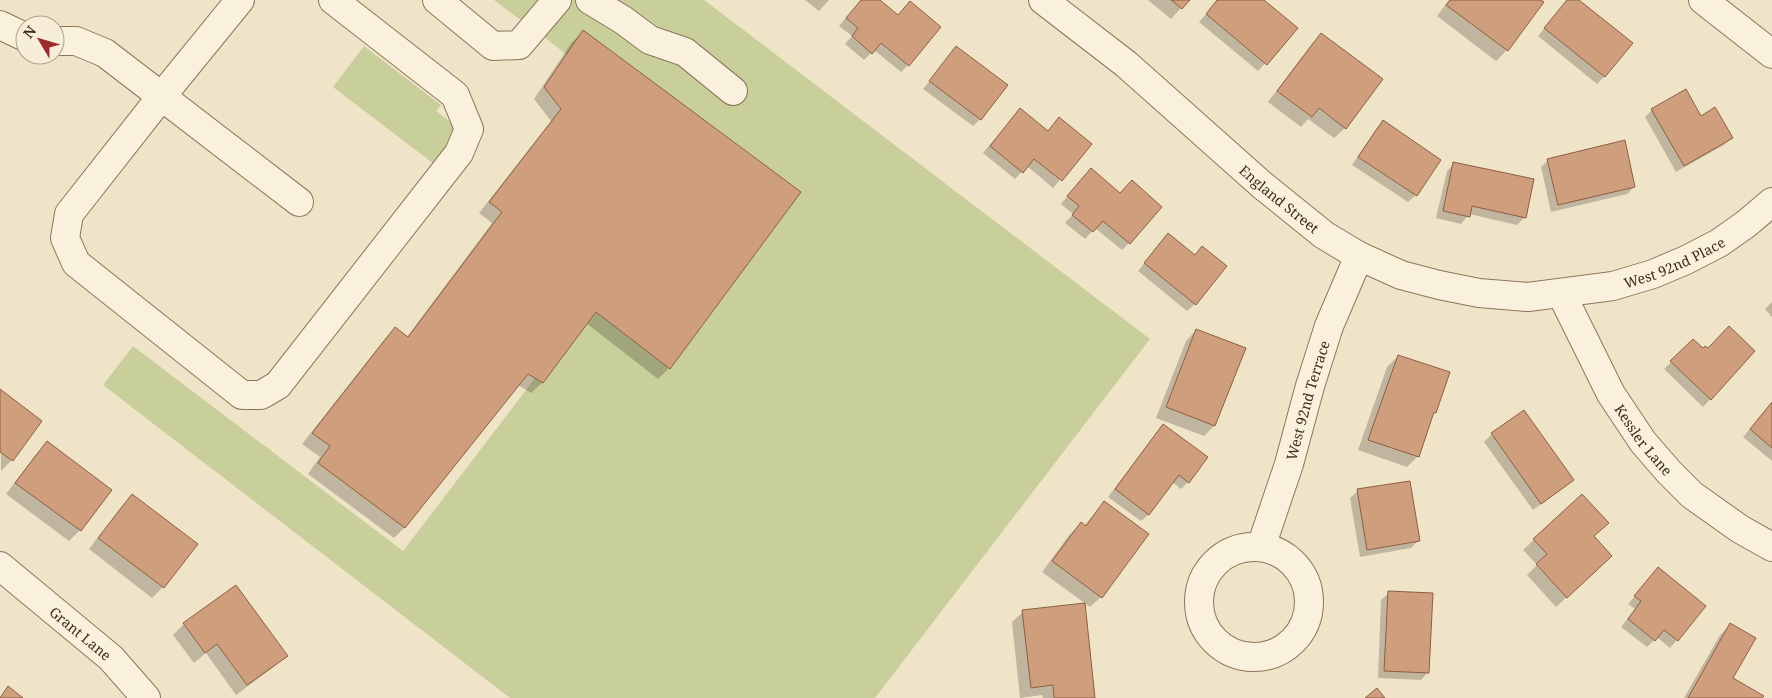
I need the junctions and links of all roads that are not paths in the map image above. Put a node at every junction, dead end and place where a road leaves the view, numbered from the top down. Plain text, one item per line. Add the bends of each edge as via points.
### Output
1 (240, 0) edge
2 (333, 0) edge
3 (437, 0) edge
4 (557, 0) edge
5 (590, 0) edge
6 (1043, 0) edge
7 (1703, 0) edge
8 (0, 25) edge
9 (15, 32) edge
10 (65, 41) edge
11 (1772, 54) edge
12 (733, 91) dead end
13 (161, 96) junction
14 (299, 202) dead end
15 (1772, 202) edge
16 (1359, 256) junction
17 (1561, 293) junction
18 (1261, 546) junction
19 (1772, 547) edge
20 (3, 575) edge
21 (146, 698) edge

1 - 13 street
2 - 13 street via 454,95 469,129 459,153 278,384 261,395 242,395 104,286 76,263 65,238 69,214
3 - 4 street via 494,46 519,44
5 - 12 street via 650,40 685,52
6 - 16 street, England Street via 1126,64 1324,235
7 - 11 street
8 - 9 street
10 - 13 street via 76,41 105,54
13 - 14 street
15 - 17 street, West 92nd Place via 1718,243 1686,260 1613,286
16 - 17 street, England Street via 1401,275 1479,293 1528,296
16 - 18 street, West 92nd Terrace via 1329,326 1289,464
17 - 19 street, Kessler Lane via 1610,394 1643,442 1692,495
18 - 18 street via 1243,547 1226,554 1211,566 1202,582 1198,600 1200,618 1208,635 1222,648 1238,656 1256,658 1274,654 1290,644 1302,630 1309,613 1304,577 1294,563 1279,552
20 - 21 street, Grant Lane via 110,658

